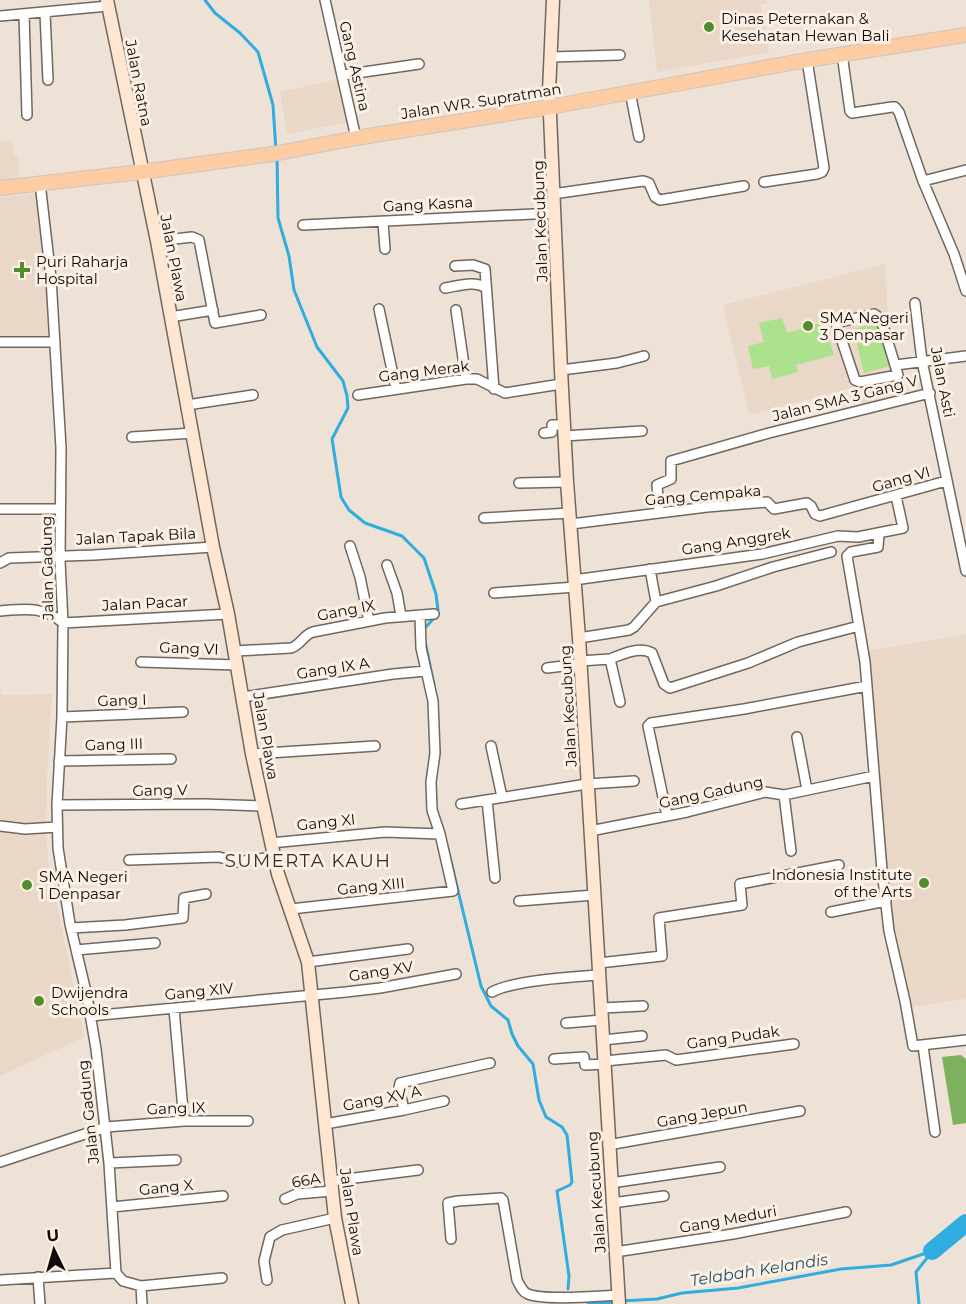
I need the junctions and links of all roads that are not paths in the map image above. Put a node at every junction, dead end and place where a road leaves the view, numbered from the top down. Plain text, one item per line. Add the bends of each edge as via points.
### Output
1 (325, 0) edge
2 (553, 0) edge
3 (107, 3) edge
4 (45, 13) junction
5 (24, 14) junction
6 (0, 16) edge
7 (966, 35) edge
8 (842, 54) junction
9 (620, 55) dead end
10 (551, 57) junction
11 (807, 60) junction
12 (419, 64) dead end
13 (343, 75) junction
14 (48, 80) dead end
15 (630, 92) junction
16 (550, 107) junction
17 (27, 115) dead end
18 (639, 137) dead end
19 (356, 138) junction
20 (966, 170) edge
21 (141, 172) junction
22 (923, 181) junction
23 (764, 182) dead end
24 (40, 183) junction
25 (744, 186) dead end
26 (0, 188) edge
27 (554, 194) junction
28 (554, 213) junction
29 (383, 222) junction
30 (303, 225) dead end
31 (157, 241) junction
32 (385, 249) dead end
33 (455, 266) dead end
34 (963, 271) edge
35 (445, 288) dead end
36 (486, 288) junction
37 (966, 291) edge
38 (915, 303) dead end
39 (379, 309) dead end
40 (213, 310) junction
41 (456, 310) dead end
42 (261, 315) dead end
43 (170, 317) junction
44 (0, 342) edge
45 (55, 342) junction
46 (644, 356) dead end
47 (966, 356) edge
48 (922, 362) junction
49 (896, 365) junction
50 (561, 370) junction
51 (466, 379) junction
52 (561, 384) junction
53 (396, 389) junction
54 (494, 389) junction
55 (930, 393) junction
56 (253, 395) dead end
57 (358, 395) dead end
58 (187, 405) junction
59 (564, 431) junction
60 (642, 431) dead end
61 (544, 432) dead end
62 (193, 433) junction
63 (132, 437) dead end
64 (946, 481) junction
65 (567, 482) junction
66 (519, 483) dead end
67 (896, 496) junction
68 (864, 505) joint
69 (0, 509) edge
70 (60, 509) junction
71 (659, 513) junction
72 (484, 518) dead end
73 (570, 518) junction
74 (879, 534) junction
75 (963, 545) edge
76 (350, 546) dead end
77 (213, 547) junction
78 (831, 552) dead end
79 (60, 555) junction
80 (0, 563) edge
81 (387, 565) dead end
82 (966, 568) edge
83 (650, 569) junction
84 (574, 584) junction
85 (494, 593) dead end
86 (656, 602) junction
87 (0, 611) edge
88 (228, 614) junction
89 (434, 614) dead end
90 (420, 615) junction
91 (401, 616) junction
92 (369, 621) junction
93 (63, 623) junction
94 (859, 626) junction
95 (579, 638) junction
96 (235, 651) junction
97 (610, 659) junction
98 (141, 662) dead end
99 (580, 662) junction
100 (237, 665) junction
101 (547, 668) dead end
102 (426, 671) junction
103 (867, 686) junction
104 (243, 697) junction
105 (620, 702) dead end
106 (183, 712) dead end
107 (62, 717) junction
108 (797, 736) dead end
109 (375, 746) dead end
110 (491, 746) dead end
111 (252, 754) junction
112 (171, 759) dead end
113 (58, 761) junction
114 (874, 776) junction
115 (634, 781) dead end
116 (587, 784) junction
117 (807, 790) junction
118 (784, 795) junction
119 (502, 797) junction
120 (487, 800) junction
121 (461, 804) dead end
122 (57, 805) junction
123 (264, 807) junction
124 (667, 816) junction
125 (0, 826) edge
126 (57, 828) junction
127 (590, 831) junction
128 (440, 834) junction
129 (271, 843) junction
130 (791, 851) dead end
131 (274, 857) junction
132 (129, 860) dead end
133 (839, 865) dead end
134 (495, 878) dead end
135 (207, 894) dead end
136 (594, 895) junction
137 (519, 901) dead end
138 (886, 901) junction
139 (291, 909) junction
140 (831, 912) dead end
141 (71, 928) junction
142 (155, 943) dead end
143 (408, 949) dead end
144 (76, 950) junction
145 (308, 962) junction
146 (599, 969) junction
147 (456, 974) dead end
148 (492, 993) dead end
149 (311, 996) junction
150 (643, 1006) dead end
151 (174, 1009) junction
152 (602, 1014) junction
153 (90, 1016) junction
154 (566, 1023) dead end
155 (642, 1036) dead end
156 (603, 1040) junction
157 (966, 1040) edge
158 (794, 1044) dead end
159 (923, 1046) junction
160 (554, 1059) dead end
161 (605, 1062) junction
162 (490, 1063) dead end
163 (444, 1101) dead end
164 (404, 1110) junction
165 (800, 1111) dead end
166 (184, 1121) junction
167 (248, 1121) dead end
168 (325, 1124) junction
169 (106, 1127) junction
170 (935, 1132) dead end
171 (608, 1145) junction
172 (176, 1160) dead end
173 (0, 1162) edge
174 (109, 1163) junction
175 (720, 1167) dead end
176 (418, 1170) dead end
177 (610, 1183) junction
178 (332, 1186) junction
179 (223, 1196) dead end
180 (664, 1196) dead end
181 (285, 1199) dead end
182 (612, 1203) junction
183 (112, 1207) junction
184 (846, 1212) dead end
185 (335, 1218) junction
186 (451, 1239) dead end
187 (615, 1252) junction
188 (116, 1273) junction
189 (38, 1277) junction
190 (222, 1278) dead end
191 (0, 1280) edge
192 (267, 1281) dead end
193 (141, 1286) junction
194 (619, 1299) edge
195 (40, 1304) edge
196 (142, 1304) edge
197 (352, 1304) edge

1 - 13 street, Gang Astina
2 - 10 street, Jalan Kecubung
3 - 4 street
3 - 21 street, Jalan Ratna
4 - 5 street
4 - 14 street
5 - 6 street
5 - 17 street
7 - 8 main road, Jalan WR. Supratman
8 - 11 main road, Jalan WR. Supratman
8 - 22 street via 850,111 898,109
9 - 10 street
10 - 16 street, Jalan Kecubung
11 - 15 main road, Jalan WR. Supratman
11 - 23 street via 824,168 816,174
12 - 13 street
13 - 19 street, Gang Astina
15 - 16 main road, Jalan WR. Supratman
15 - 18 street
16 - 19 main road, Jalan WR. Supratman
16 - 27 street, Jalan Kecubung
19 - 21 main road, Jalan WR. Supratman
20 - 22 street
21 - 24 main road, Jalan WR. Supratman
21 - 31 street, Jalan Plawa
22 - 34 street
24 - 26 main road, Jalan WR. Supratman
24 - 45 street, Jalan Gadung
25 - 27 street via 660,200 649,183 643,181
27 - 28 street, Jalan Kecubung
28 - 29 street, Gang Kasna
28 - 50 street, Jalan Kecubung
29 - 30 street, Gang Kasna
29 - 32 street
31 - 40 street via 192,237 199,240
31 - 43 street, Jalan Plawa
33 - 36 street via 485,269
34 - 37 street
35 - 36 street via 474,284
36 - 54 street
38 - 48 street, Jalan Asti
39 - 53 street
40 - 42 street via 215,323
40 - 43 street
41 - 51 street
43 - 58 street, Jalan Plawa
44 - 45 street
45 - 70 street, Jalan Gadung
46 - 50 street
47 - 48 street
48 - 49 street
48 - 55 street, Jalan Asti
49 - 49 street via 896,376 855,380 837,330 839,323 878,315
50 - 52 street, Jalan Kecubung
51 - 53 street, Gang Merak
51 - 54 street, Gang Merak via 477,379
52 - 54 street, Gang Merak via 505,393
52 - 59 street, Jalan Kecubung
53 - 57 street, Gang Merak
55 - 64 street, Jalan Asti
55 - 71 street, Jalan SMA 3 Gang V via 671,462 671,479 657,485
56 - 58 street
58 - 62 street, Jalan Plawa
59 - 60 street
59 - 61 street via 552,426 552,432
59 - 65 street, Jalan Kecubung
62 - 63 street
62 - 77 street, Jalan Plawa
64 - 67 street, Gang VI
64 - 75 street, Jalan Asti
65 - 66 street
65 - 73 street, Jalan Kecubung
67 - 68 street, Gang VI
67 - 74 street, Gang Anggrek via 903,528
68 - 71 street, Gang Cempaka via 820,516 807,503 774,508 767,502
69 - 70 street
70 - 79 street, Jalan Gadung
71 - 73 street, Gang Cempaka
72 - 73 street, Gang Cempaka
73 - 84 street, Jalan Kecubung
74 - 83 street, Gang Anggrek via 838,536 762,554
74 - 94 street via 878,547 847,556
75 - 82 street, Jalan Asti
76 - 92 street
77 - 79 street, Jalan Tapak Bila
77 - 88 street, Jalan Plawa
78 - 86 street
79 - 80 street, Jalan Tapak Bila via 9,558
79 - 93 street, Jalan Gadung
81 - 91 street
83 - 84 street, Gang Anggrek
83 - 86 street
84 - 85 street, Gang Anggrek
84 - 95 street, Jalan Kecubung
86 - 95 street via 629,630
87 - 93 street via 47,612
88 - 93 street, Jalan Pacar
88 - 96 street, Jalan Plawa
89 - 90 street, Gang IX
90 - 91 street, Gang IX
90 - 102 street
91 - 92 street, Gang IX
92 - 96 street, Gang IX via 310,633 293,648
93 - 107 street, Jalan Gadung
94 - 97 street via 807,639 748,663 668,688 650,651
94 - 103 street
95 - 99 street, Jalan Kecubung
96 - 100 street, Jalan Plawa
97 - 99 street
97 - 105 street
98 - 100 street, Gang VI
99 - 101 street
99 - 116 street, Jalan Kecubung
100 - 104 street, Jalan Plawa
102 - 104 street, Gang IX A
102 - 128 street via 434,711 432,810
103 - 114 street
103 - 124 street via 651,723 648,726
104 - 111 street, Jalan Plawa
106 - 107 street, Gang I
107 - 113 street, Jalan Gadung
108 - 117 street
109 - 111 street
110 - 119 street
111 - 123 street, Jalan Plawa
112 - 113 street, Gang III
113 - 122 street, Jalan Gadung
114 - 117 street, Gang Gadung
114 - 138 street
115 - 116 street
116 - 119 street
116 - 127 street, Jalan Kecubung
117 - 118 street, Gang Gadung
118 - 124 street, Gang Gadung via 765,792
118 - 130 street
119 - 120 street
120 - 121 street
120 - 134 street
122 - 123 street, Gang V
122 - 126 street, Jalan Gadung
123 - 129 street, Jalan Plawa
124 - 127 street, Gang Gadung
125 - 126 street
126 - 141 street, Jalan Gadung via 59,867
127 - 136 street, Jalan Kecubung
128 - 129 street, Gang XI via 384,832
128 - 139 street, Gang XIII via 453,891
129 - 131 street, Jalan Plawa
131 - 132 street via 236,862 219,857
131 - 139 street, Jalan Plawa
133 - 146 street via 740,884 743,905 659,918 662,956
135 - 141 street via 184,898 183,918
136 - 137 street
136 - 146 street, Jalan Kecubung
138 - 140 street
138 - 159 street via 913,1046
139 - 145 street, Jalan Plawa
141 - 144 street, Jalan Gadung
142 - 144 street
143 - 145 street
144 - 153 street, Jalan Gadung
145 - 149 street, Jalan Plawa
146 - 148 street
146 - 152 street, Jalan Kecubung
147 - 149 street, Gang XV
149 - 151 street, Gang XIV
149 - 168 street, Jalan Plawa
150 - 152 street
151 - 153 street, Gang XIV
151 - 166 street
152 - 154 street
152 - 156 street, Jalan Kecubung
153 - 169 street, Jalan Gadung
155 - 156 street
156 - 161 street, Jalan Kecubung
157 - 159 street
158 - 161 street, Gang Pudak via 676,1060 666,1055
159 - 170 street
160 - 161 street via 584,1057 585,1065
161 - 171 street, Jalan Kecubung
162 - 164 street via 400,1083
163 - 164 street, Gang XV A
164 - 168 street, Gang XV A
165 - 171 street, Gang Jepun
166 - 167 street, Gang IX
166 - 169 street, Gang IX
168 - 178 street, Jalan Plawa
169 - 173 street, Gang IX
169 - 174 street, Jalan Gadung
171 - 177 street, Jalan Kecubung
172 - 174 street
174 - 183 street, Jalan Gadung
175 - 177 street
176 - 178 street, 66A
177 - 182 street, Jalan Kecubung
178 - 181 street, 66A
178 - 185 street, Jalan Plawa
179 - 183 street, Gang X
180 - 182 street
182 - 187 street, Jalan Kecubung
183 - 188 street, Jalan Gadung
184 - 187 street, Gang Meduri
185 - 192 street via 282,1230 270,1237 264,1261
185 - 197 street, Jalan Plawa
186 - 194 street via 448,1203 502,1198 517,1280 523,1290 529,1295 548,1297
187 - 194 street, Jalan Kecubung
188 - 189 street
188 - 193 street via 123,1281
189 - 191 street
189 - 195 street
190 - 193 street
193 - 196 street

